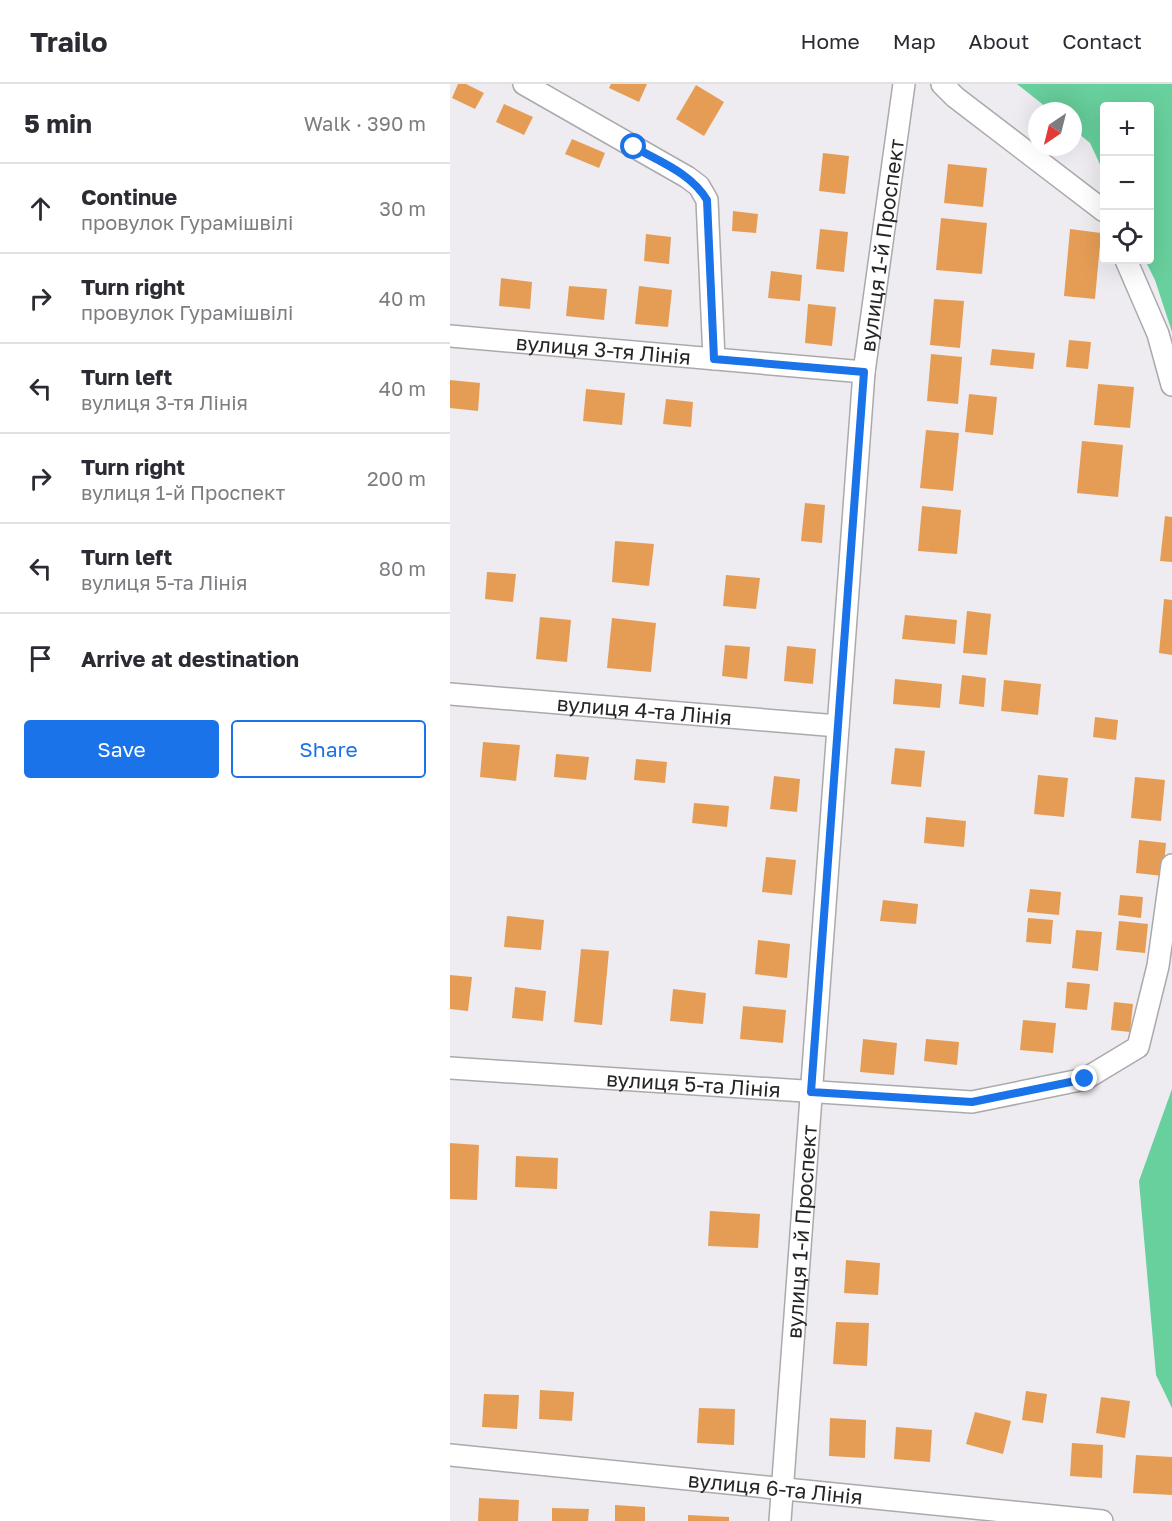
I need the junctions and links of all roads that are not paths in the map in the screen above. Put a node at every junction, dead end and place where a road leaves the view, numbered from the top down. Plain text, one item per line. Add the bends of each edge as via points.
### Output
1 (524, 84) edge
2 (904, 84) edge
3 (942, 84) edge
4 (1103, 210) edge
5 (1128, 264) edge
6 (450, 336) edge
7 (714, 359) junction
8 (864, 372) junction
9 (1172, 385) edge
10 (450, 694) edge
11 (838, 726) junction
12 (1172, 866) edge
13 (450, 1068) edge
14 (811, 1092) junction
15 (450, 1455) edge
16 (782, 1489) junction
17 (780, 1521) edge
18 (1102, 1521) edge

1 - 7 street via 699,186 707,200
2 - 8 street, вулиця 1-й Проспект
3 - 4 street
5 - 9 street via 1158,334
6 - 7 street, вулиця 3-тя Лінія
7 - 8 street, вулиця 3-тя Лінія
8 - 11 street, вулиця 1-й Проспект
10 - 11 street, вулиця 4-та Лінія
11 - 14 street, вулиця 1-й Проспект
12 - 14 street, вулиця 5-та Лінія via 1158,966 1138,1047 1085,1079 972,1102
13 - 14 street, вулиця 5-та Лінія
14 - 16 street, вулиця 1-й Проспект
15 - 16 street, вулиця 6-та Лінія
16 - 17 street, вулиця 1-й Проспект
16 - 18 street, вулиця 6-та Лінія

